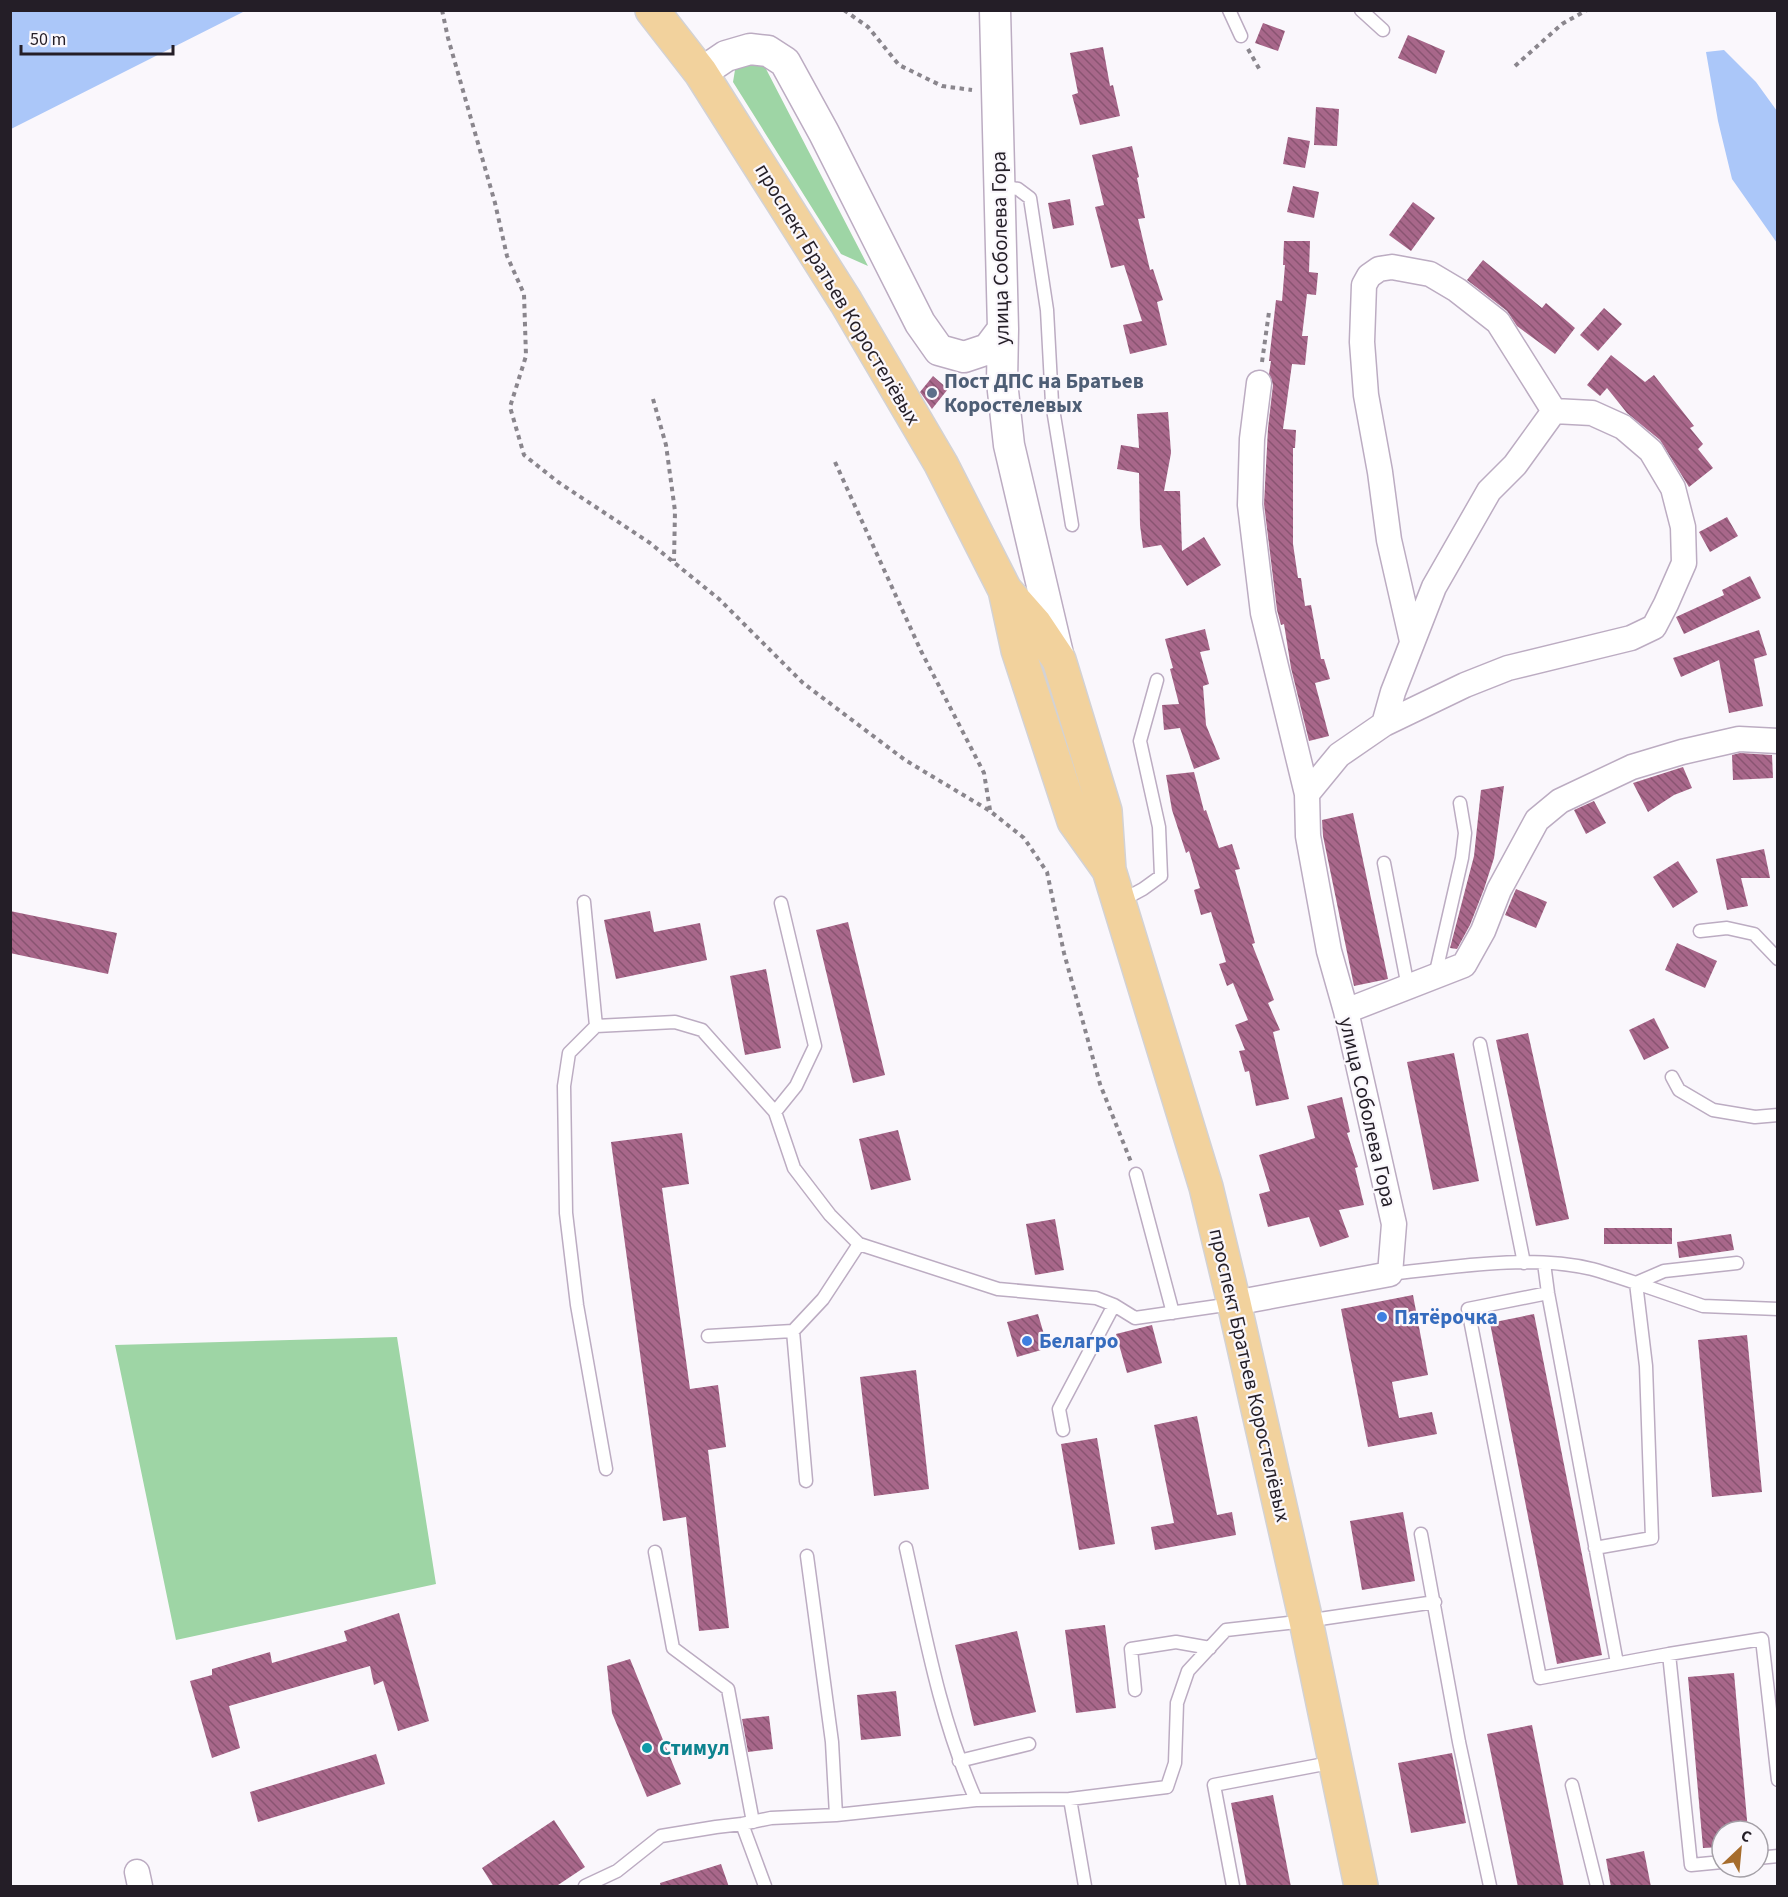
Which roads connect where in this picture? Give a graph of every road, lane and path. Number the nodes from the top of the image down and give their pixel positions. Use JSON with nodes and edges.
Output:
{"nodes":[{"id":1,"x":442,"y":10,"type":"edge"},
{"id":2,"x":652,"y":10,"type":"edge"},
{"id":3,"x":844,"y":10,"type":"edge"},
{"id":4,"x":995,"y":10,"type":"edge"},
{"id":5,"x":1228,"y":10,"type":"edge"},
{"id":6,"x":1361,"y":10,"type":"edge"},
{"id":7,"x":1587,"y":10,"type":"edge"},
{"id":8,"x":1383,"y":30,"type":"dead end"},
{"id":9,"x":1241,"y":36,"type":"joint"},
{"id":10,"x":1515,"y":66,"type":"dead end"},
{"id":11,"x":1261,"y":72,"type":"dead end"},
{"id":12,"x":701,"y":73,"type":"junction"},
{"id":13,"x":997,"y":92,"type":"junction"},
{"id":14,"x":999,"y":186,"type":"junction"},
{"id":15,"x":1269,"y":312,"type":"dead end"},
{"id":16,"x":1003,"y":329,"type":"junction"},
{"id":17,"x":1259,"y":382,"type":"joint"},
{"id":18,"x":653,"y":399,"type":"dead end"},
{"id":19,"x":1554,"y":411,"type":"junction"},
{"id":20,"x":835,"y":462,"type":"dead end"},
{"id":21,"x":1072,"y":525,"type":"dead end"},
{"id":22,"x":674,"y":562,"type":"junction"},
{"id":23,"x":1005,"y":590,"type":"junction"},
{"id":24,"x":1412,"y":641,"type":"junction"},
{"id":25,"x":1059,"y":660,"type":"junction"},
{"id":26,"x":1157,"y":680,"type":"dead end"},
{"id":27,"x":1384,"y":724,"type":"junction"},
{"id":28,"x":1778,"y":741,"type":"edge"},
{"id":29,"x":1307,"y":794,"type":"junction"},
{"id":30,"x":1460,"y":802,"type":"dead end"},
{"id":31,"x":990,"y":811,"type":"junction"},
{"id":32,"x":1384,"y":863,"type":"dead end"},
{"id":33,"x":1109,"y":870,"type":"junction"},
{"id":34,"x":584,"y":902,"type":"dead end"},
{"id":35,"x":782,"y":903,"type":"dead end"},
{"id":36,"x":1118,"y":903,"type":"junction"},
{"id":37,"x":1700,"y":931,"type":"dead end"},
{"id":38,"x":1778,"y":959,"type":"edge"},
{"id":39,"x":1435,"y":976,"type":"junction"},
{"id":40,"x":1408,"y":987,"type":"junction"},
{"id":41,"x":1346,"y":1011,"type":"junction"},
{"id":42,"x":596,"y":1026,"type":"junction"},
{"id":43,"x":1480,"y":1044,"type":"dead end"},
{"id":44,"x":1671,"y":1077,"type":"dead end"},
{"id":45,"x":775,"y":1112,"type":"junction"},
{"id":46,"x":1778,"y":1115,"type":"edge"},
{"id":47,"x":1136,"y":1174,"type":"joint"},
{"id":48,"x":859,"y":1244,"type":"junction"},
{"id":49,"x":1524,"y":1263,"type":"junction"},
{"id":50,"x":1544,"y":1263,"type":"junction"},
{"id":51,"x":1737,"y":1263,"type":"dead end"},
{"id":52,"x":1390,"y":1274,"type":"junction"},
{"id":53,"x":1636,"y":1283,"type":"junction"},
{"id":54,"x":1548,"y":1293,"type":"junction"},
{"id":55,"x":1234,"y":1303,"type":"junction"},
{"id":56,"x":1114,"y":1305,"type":"junction"},
{"id":57,"x":1778,"y":1309,"type":"edge"},
{"id":58,"x":1173,"y":1313,"type":"junction"},
{"id":59,"x":793,"y":1331,"type":"junction"},
{"id":60,"x":708,"y":1336,"type":"dead end"},
{"id":61,"x":1063,"y":1430,"type":"dead end"},
{"id":62,"x":606,"y":1469,"type":"dead end"},
{"id":63,"x":806,"y":1481,"type":"dead end"},
{"id":64,"x":1421,"y":1534,"type":"dead end"},
{"id":65,"x":906,"y":1548,"type":"dead end"},
{"id":66,"x":1595,"y":1548,"type":"junction"},
{"id":67,"x":655,"y":1552,"type":"dead end"},
{"id":68,"x":807,"y":1556,"type":"dead end"},
{"id":69,"x":1435,"y":1602,"type":"junction"},
{"id":70,"x":1306,"y":1621,"type":"junction"},
{"id":71,"x":1210,"y":1648,"type":"junction"},
{"id":72,"x":1668,"y":1654,"type":"junction"},
{"id":73,"x":1617,"y":1663,"type":"junction"},
{"id":74,"x":1135,"y":1690,"type":"dead end"},
{"id":75,"x":1775,"y":1742,"type":"edge"},
{"id":76,"x":1029,"y":1744,"type":"dead end"},
{"id":77,"x":959,"y":1761,"type":"junction"},
{"id":78,"x":1336,"y":1761,"type":"junction"},
{"id":79,"x":1778,"y":1780,"type":"edge"},
{"id":80,"x":1572,"y":1785,"type":"dead end"},
{"id":81,"x":1070,"y":1799,"type":"junction"},
{"id":82,"x":976,"y":1800,"type":"junction"},
{"id":83,"x":836,"y":1815,"type":"junction"},
{"id":84,"x":748,"y":1823,"type":"junction"},
{"id":85,"x":1710,"y":1863,"type":"edge"},
{"id":86,"x":585,"y":1887,"type":"edge"},
{"id":87,"x":765,"y":1887,"type":"edge"},
{"id":88,"x":1084,"y":1887,"type":"edge"},
{"id":89,"x":1233,"y":1887,"type":"edge"},
{"id":90,"x":1361,"y":1887,"type":"edge"},
{"id":91,"x":1490,"y":1887,"type":"edge"},
{"id":92,"x":1596,"y":1887,"type":"edge"}],
"edges":[{"from":1,"to":22,"type":"path"},
{"from":2,"to":12,"type":"main road","name":"проспект Братьев Коростелёвых"},
{"from":3,"to":13,"type":"path"},
{"from":4,"to":13,"type":"street","name":"улица Соболева Гора"},
{"from":5,"to":9,"type":"lane"},
{"from":6,"to":8,"type":"lane"},
{"from":7,"to":10,"type":"path"},
{"from":9,"to":11,"type":"path"},
{"from":12,"to":16,"type":"street"},
{"from":12,"to":23,"type":"main road","name":"проспект Братьев Коростелёвых"},
{"from":13,"to":14,"type":"street","name":"улица Соболева Гора"},
{"from":14,"to":16,"type":"street","name":"улица Соболева Гора"},
{"from":14,"to":21,"type":"lane"},
{"from":15,"to":17,"type":"path"},
{"from":16,"to":25,"type":"street","name":"улица Соболева Гора"},
{"from":17,"to":29,"type":"street","name":"улица Соболева Гора"},
{"from":18,"to":22,"type":"path"},
{"from":19,"to":24,"type":"street"},
{"from":19,"to":24,"type":"street"},
{"from":19,"to":27,"type":"street"},
{"from":20,"to":31,"type":"path"},
{"from":22,"to":31,"type":"path"},
{"from":23,"to":25,"type":"main road","name":"проспект Братьев Коростелёвых"},
{"from":23,"to":33,"type":"main road","name":"проспект Братьев Коростелёвых"},
{"from":24,"to":27,"type":"street"},
{"from":25,"to":33,"type":"main road","name":"проспект Братьев Коростелёвых"},
{"from":26,"to":36,"type":"lane"},
{"from":27,"to":29,"type":"street"},
{"from":28,"to":39,"type":"street"},
{"from":29,"to":41,"type":"street","name":"улица Соболева Гора"},
{"from":30,"to":39,"type":"lane"},
{"from":31,"to":47,"type":"path"},
{"from":32,"to":40,"type":"lane"},
{"from":33,"to":36,"type":"main road","name":"проспект Братьев Коростелёвых"},
{"from":34,"to":42,"type":"lane"},
{"from":35,"to":45,"type":"lane"},
{"from":36,"to":55,"type":"main road","name":"проспект Братьев Коростелёвых"},
{"from":37,"to":38,"type":"lane"},
{"from":39,"to":40,"type":"street"},
{"from":40,"to":41,"type":"street"},
{"from":41,"to":52,"type":"street","name":"улица Соболева Гора"},
{"from":42,"to":45,"type":"lane"},
{"from":42,"to":62,"type":"lane"},
{"from":43,"to":49,"type":"lane"},
{"from":44,"to":46,"type":"lane"},
{"from":45,"to":48,"type":"lane"},
{"from":47,"to":58,"type":"lane"},
{"from":48,"to":56,"type":"lane"},
{"from":48,"to":59,"type":"lane"},
{"from":49,"to":50,"type":"lane"},
{"from":49,"to":52,"type":"lane"},
{"from":50,"to":53,"type":"lane"},
{"from":50,"to":54,"type":"lane"},
{"from":51,"to":53,"type":"lane"},
{"from":52,"to":55,"type":"street"},
{"from":53,"to":57,"type":"lane"},
{"from":53,"to":66,"type":"lane"},
{"from":54,"to":66,"type":"lane"},
{"from":54,"to":73,"type":"lane"},
{"from":55,"to":58,"type":"lane"},
{"from":55,"to":70,"type":"main road","name":"проспект Братьев Коростелёвых"},
{"from":56,"to":58,"type":"lane"},
{"from":56,"to":61,"type":"lane"},
{"from":59,"to":60,"type":"lane"},
{"from":59,"to":63,"type":"lane"},
{"from":64,"to":69,"type":"lane"},
{"from":65,"to":77,"type":"lane"},
{"from":66,"to":73,"type":"lane"},
{"from":67,"to":84,"type":"lane"},
{"from":68,"to":83,"type":"lane"},
{"from":69,"to":70,"type":"lane"},
{"from":69,"to":91,"type":"lane"},
{"from":70,"to":71,"type":"lane"},
{"from":70,"to":78,"type":"main road","name":"проспект Братьев Коростелёвых"},
{"from":71,"to":74,"type":"lane"},
{"from":71,"to":81,"type":"lane"},
{"from":72,"to":73,"type":"lane"},
{"from":72,"to":75,"type":"lane"},
{"from":72,"to":85,"type":"lane"},
{"from":75,"to":79,"type":"lane"},
{"from":76,"to":77,"type":"lane"},
{"from":77,"to":82,"type":"lane"},
{"from":78,"to":89,"type":"lane"},
{"from":78,"to":90,"type":"main road","name":"проспект Братьев Коростелёвых"},
{"from":80,"to":92,"type":"lane"},
{"from":81,"to":82,"type":"lane"},
{"from":81,"to":88,"type":"lane"},
{"from":82,"to":83,"type":"lane"},
{"from":83,"to":84,"type":"lane"},
{"from":84,"to":86,"type":"lane"},
{"from":84,"to":87,"type":"lane"}]}
